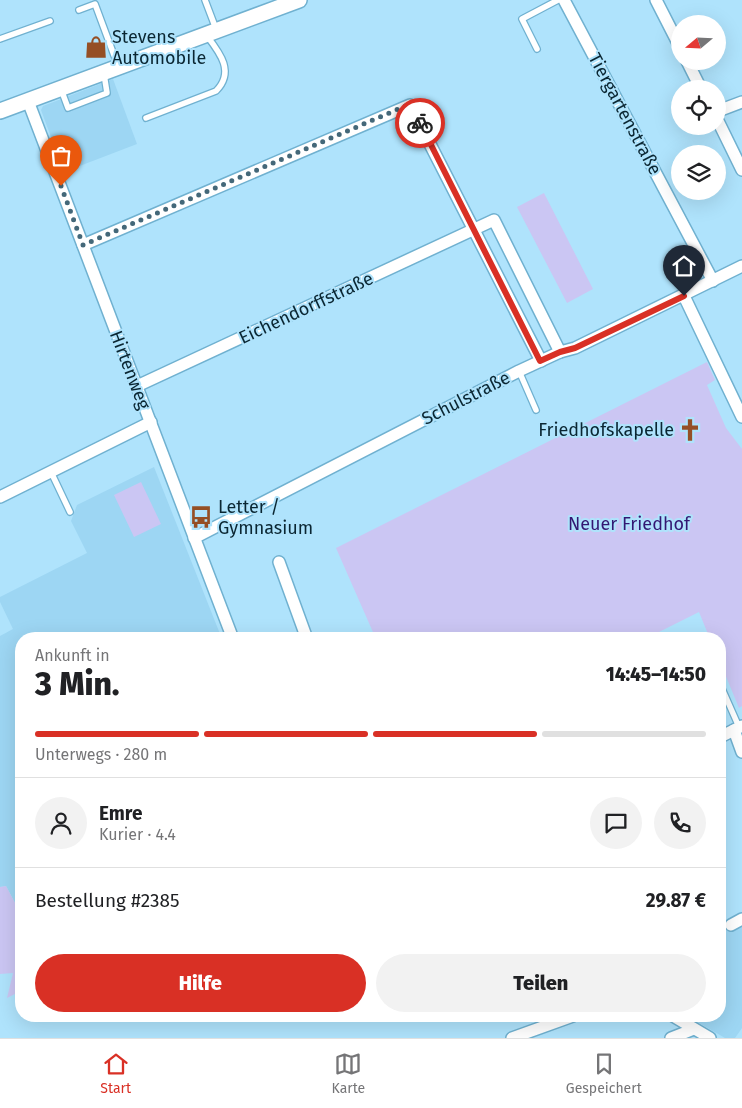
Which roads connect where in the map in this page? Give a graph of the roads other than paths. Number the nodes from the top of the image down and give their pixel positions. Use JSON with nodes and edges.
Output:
{"nodes":[{"id":1,"x":205,"y":0,"type":"edge"},
{"id":2,"x":298,"y":0,"type":"edge"},
{"id":3,"x":558,"y":0,"type":"edge"},
{"id":4,"x":564,"y":0,"type":"edge"},
{"id":5,"x":656,"y":0,"type":"edge"},
{"id":6,"x":79,"y":10,"type":"dead end"},
{"id":7,"x":50,"y":21,"type":"dead end"},
{"id":8,"x":671,"y":29,"type":"edge"},
{"id":9,"x":211,"y":33,"type":"junction"},
{"id":10,"x":0,"y":40,"type":"edge"},
{"id":11,"x":537,"y":49,"type":"dead end"},
{"id":12,"x":111,"y":70,"type":"junction"},
{"id":13,"x":28,"y":100,"type":"junction"},
{"id":14,"x":742,"y":102,"type":"edge"},
{"id":15,"x":726,"y":108,"type":"edge"},
{"id":16,"x":0,"y":111,"type":"edge"},
{"id":17,"x":146,"y":118,"type":"dead end"},
{"id":18,"x":725,"y":135,"type":"edge"},
{"id":19,"x":742,"y":169,"type":"edge"},
{"id":20,"x":475,"y":230,"type":"junction"},
{"id":21,"x":83,"y":245,"type":"junction"},
{"id":22,"x":742,"y":266,"type":"edge"},
{"id":23,"x":713,"y":280,"type":"junction"},
{"id":24,"x":684,"y":296,"type":"junction"},
{"id":25,"x":560,"y":352,"type":"junction"},
{"id":26,"x":540,"y":361,"type":"junction"},
{"id":27,"x":519,"y":371,"type":"junction"},
{"id":28,"x":137,"y":386,"type":"junction"},
{"id":29,"x":536,"y":410,"type":"dead end"},
{"id":30,"x":742,"y":417,"type":"edge"},
{"id":31,"x":151,"y":422,"type":"junction"},
{"id":32,"x":51,"y":472,"type":"junction"},
{"id":33,"x":0,"y":497,"type":"edge"},
{"id":34,"x":70,"y":512,"type":"dead end"},
{"id":35,"x":194,"y":538,"type":"junction"},
{"id":36,"x":279,"y":562,"type":"dead end"},
{"id":37,"x":229,"y":632,"type":"edge"},
{"id":38,"x":304,"y":632,"type":"edge"},
{"id":39,"x":726,"y":699,"type":"edge"},
{"id":40,"x":738,"y":728,"type":"edge"},
{"id":41,"x":726,"y":734,"type":"edge"},
{"id":42,"x":742,"y":752,"type":"edge"},
{"id":43,"x":742,"y":919,"type":"edge"},
{"id":44,"x":731,"y":925,"type":"dead end"},
{"id":45,"x":556,"y":1022,"type":"edge"},
{"id":46,"x":682,"y":1022,"type":"edge"},
{"id":47,"x":703,"y":1035,"type":"edge"},
{"id":48,"x":512,"y":1038,"type":"edge"},
{"id":49,"x":671,"y":1038,"type":"edge"}],
"edges":[{"from":1,"to":9,"type":"lane"},
{"from":2,"to":9,"type":"main road"},
{"from":3,"to":11,"type":"lane"},
{"from":4,"to":23,"type":"street","name":"Tiergartenstraße"},
{"from":5,"to":8,"type":"street"},
{"from":6,"to":12,"type":"lane"},
{"from":7,"to":10,"type":"lane"},
{"from":9,"to":12,"type":"main road"},
{"from":9,"to":17,"type":"lane"},
{"from":12,"to":13,"type":"main road"},
{"from":13,"to":16,"type":"main road"},
{"from":13,"to":21,"type":"street","name":"Hirtenweg"},
{"from":14,"to":15,"type":"street"},
{"from":18,"to":19,"type":"street"},
{"from":20,"to":21,"type":"street"},
{"from":20,"to":25,"type":"street","name":"Eichendorffstraße"},
{"from":20,"to":26,"type":"street"},
{"from":20,"to":28,"type":"street","name":"Eichendorffstraße"},
{"from":21,"to":28,"type":"street","name":"Hirtenweg"},
{"from":22,"to":23,"type":"street","name":"Schulstraße"},
{"from":23,"to":24,"type":"street","name":"Schulstraße"},
{"from":24,"to":25,"type":"street","name":"Schulstraße"},
{"from":24,"to":30,"type":"street"},
{"from":25,"to":26,"type":"street","name":"Schulstraße"},
{"from":26,"to":27,"type":"street","name":"Schulstraße"},
{"from":27,"to":29,"type":"lane"},
{"from":27,"to":35,"type":"street","name":"Schulstraße"},
{"from":28,"to":31,"type":"street","name":"Hirtenweg"},
{"from":31,"to":32,"type":"street"},
{"from":31,"to":35,"type":"street","name":"Hirtenweg"},
{"from":32,"to":33,"type":"street"},
{"from":32,"to":34,"type":"lane"},
{"from":35,"to":37,"type":"street","name":"Hirtenweg"},
{"from":36,"to":38,"type":"street"},
{"from":39,"to":40,"type":"lane"},
{"from":40,"to":41,"type":"street"},
{"from":40,"to":42,"type":"street"},
{"from":43,"to":44,"type":"street"},
{"from":45,"to":48,"type":"street"},
{"from":46,"to":47,"type":"street"},
{"from":47,"to":49,"type":"street"}]}
